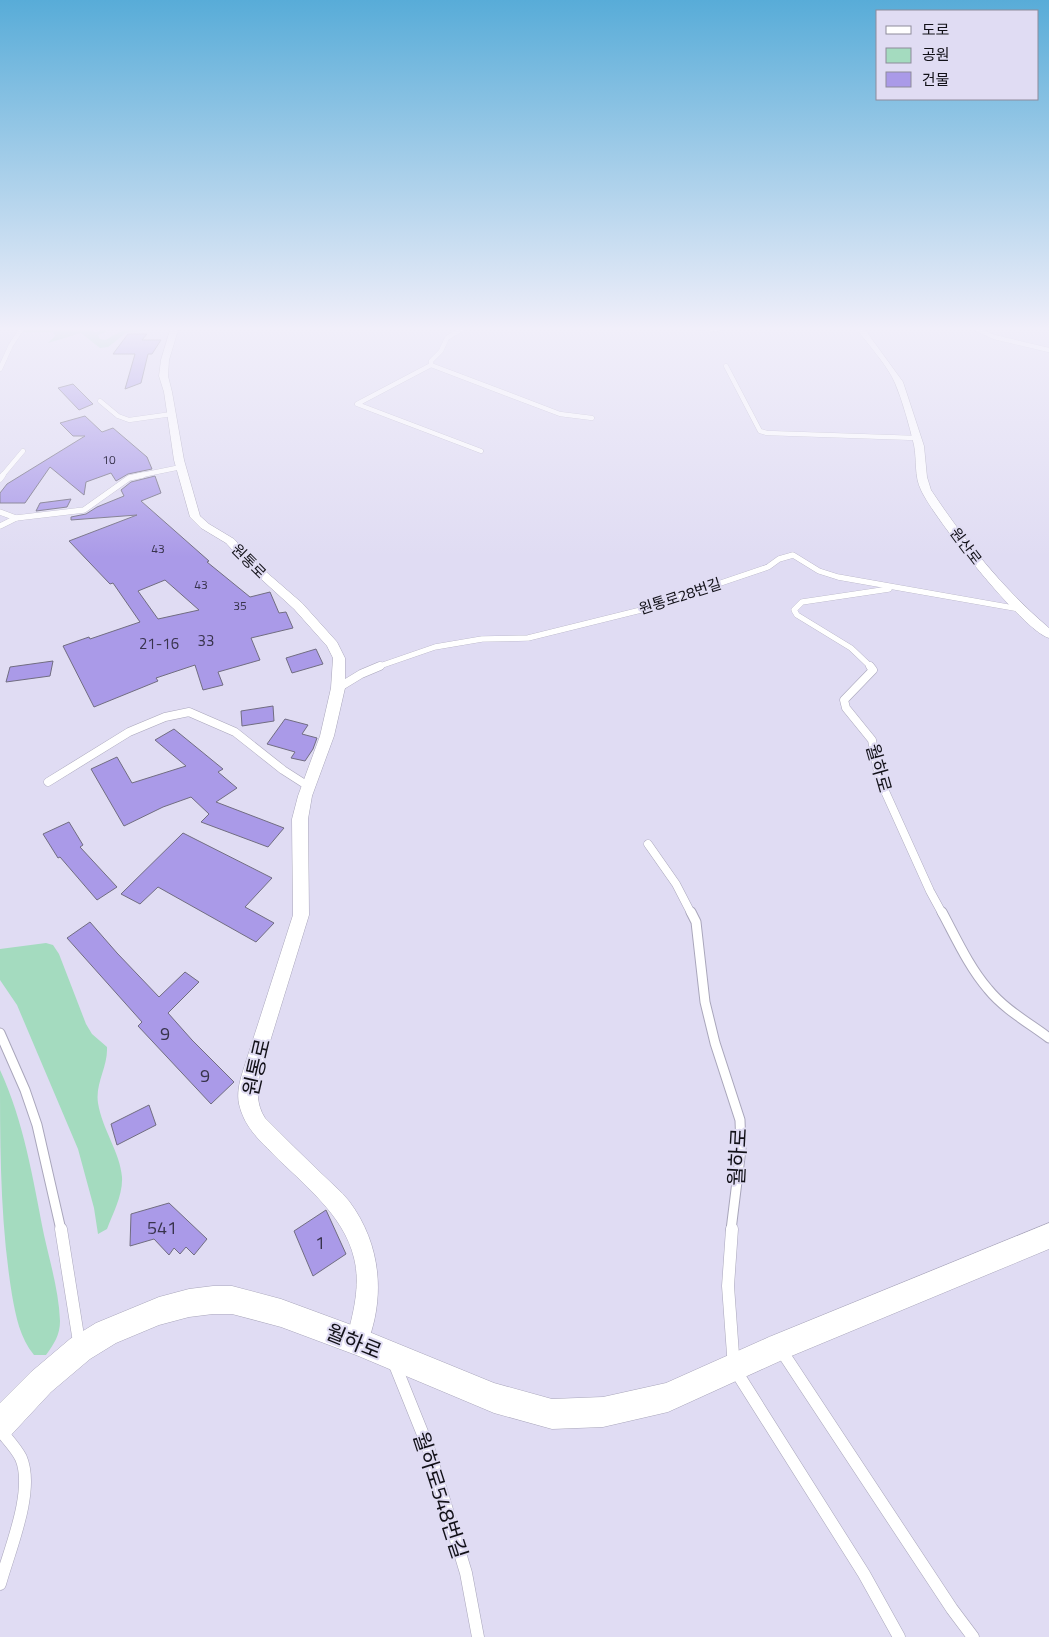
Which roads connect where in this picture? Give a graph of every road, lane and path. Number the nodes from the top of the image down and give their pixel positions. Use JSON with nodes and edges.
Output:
{"nodes":[{"id":1,"x":103,"y":403,"type":"edge"},
{"id":2,"x":170,"y":403,"type":"edge"},
{"id":3,"x":358,"y":403,"type":"edge"},
{"id":4,"x":532,"y":403,"type":"edge"},
{"id":5,"x":746,"y":403,"type":"edge"},
{"id":6,"x":905,"y":403,"type":"edge"},
{"id":7,"x":172,"y":414,"type":"junction"},
{"id":8,"x":592,"y":418,"type":"dead end"},
{"id":9,"x":916,"y":438,"type":"junction"},
{"id":10,"x":23,"y":451,"type":"dead end"},
{"id":11,"x":481,"y":451,"type":"dead end"},
{"id":12,"x":181,"y":467,"type":"junction"},
{"id":13,"x":0,"y":478,"type":"edge"},
{"id":14,"x":0,"y":512,"type":"edge"},
{"id":15,"x":16,"y":518,"type":"junction"},
{"id":16,"x":0,"y":526,"type":"edge"},
{"id":17,"x":894,"y":588,"type":"junction"},
{"id":18,"x":1020,"y":609,"type":"junction"},
{"id":19,"x":1049,"y":634,"type":"edge"},
{"id":20,"x":338,"y":688,"type":"junction"},
{"id":21,"x":48,"y":782,"type":"dead end"},
{"id":22,"x":308,"y":786,"type":"junction"},
{"id":23,"x":648,"y":844,"type":"dead end"},
{"id":24,"x":0,"y":1033,"type":"edge"},
{"id":25,"x":1049,"y":1038,"type":"edge"},
{"id":26,"x":1049,"y":1236,"type":"edge"},
{"id":27,"x":357,"y":1341,"type":"junction"},
{"id":28,"x":779,"y":1347,"type":"junction"},
{"id":29,"x":80,"y":1349,"type":"junction"},
{"id":30,"x":392,"y":1356,"type":"junction"},
{"id":31,"x":734,"y":1368,"type":"junction"},
{"id":32,"x":0,"y":1424,"type":"edge"},
{"id":33,"x":0,"y":1430,"type":"edge"},
{"id":34,"x":0,"y":1584,"type":"edge"},
{"id":35,"x":478,"y":1637,"type":"edge"},
{"id":36,"x":898,"y":1637,"type":"edge"},
{"id":37,"x":973,"y":1637,"type":"edge"}],
"edges":[{"from":1,"to":7,"type":"lane"},
{"from":2,"to":7,"type":"street","name":"원통로"},
{"from":3,"to":11,"type":"lane"},
{"from":4,"to":8,"type":"lane"},
{"from":5,"to":9,"type":"lane"},
{"from":6,"to":9,"type":"street","name":"원산로"},
{"from":7,"to":12,"type":"street","name":"원통로"},
{"from":9,"to":18,"type":"street","name":"원산로"},
{"from":10,"to":13,"type":"lane"},
{"from":12,"to":15,"type":"lane"},
{"from":12,"to":20,"type":"street","name":"원통로"},
{"from":14,"to":15,"type":"lane"},
{"from":15,"to":16,"type":"lane"},
{"from":17,"to":18,"type":"lane","name":"원통로28번길"},
{"from":17,"to":20,"type":"lane","name":"원통로28번길"},
{"from":17,"to":25,"type":"lane","name":"월하로"},
{"from":18,"to":19,"type":"street","name":"원산로"},
{"from":20,"to":22,"type":"street","name":"원통로"},
{"from":21,"to":22,"type":"lane"},
{"from":22,"to":27,"type":"street","name":"원통로"},
{"from":23,"to":31,"type":"lane","name":"월하로"},
{"from":24,"to":29,"type":"lane"},
{"from":26,"to":28,"type":"street","name":"월하로"},
{"from":27,"to":29,"type":"street","name":"월하로"},
{"from":27,"to":30,"type":"street","name":"월하로"},
{"from":28,"to":31,"type":"street","name":"월하로"},
{"from":28,"to":37,"type":"lane"},
{"from":29,"to":32,"type":"street","name":"월하로"},
{"from":30,"to":31,"type":"street","name":"월하로"},
{"from":30,"to":35,"type":"lane","name":"월하로548번길"},
{"from":31,"to":36,"type":"lane"},
{"from":33,"to":34,"type":"lane"}]}
